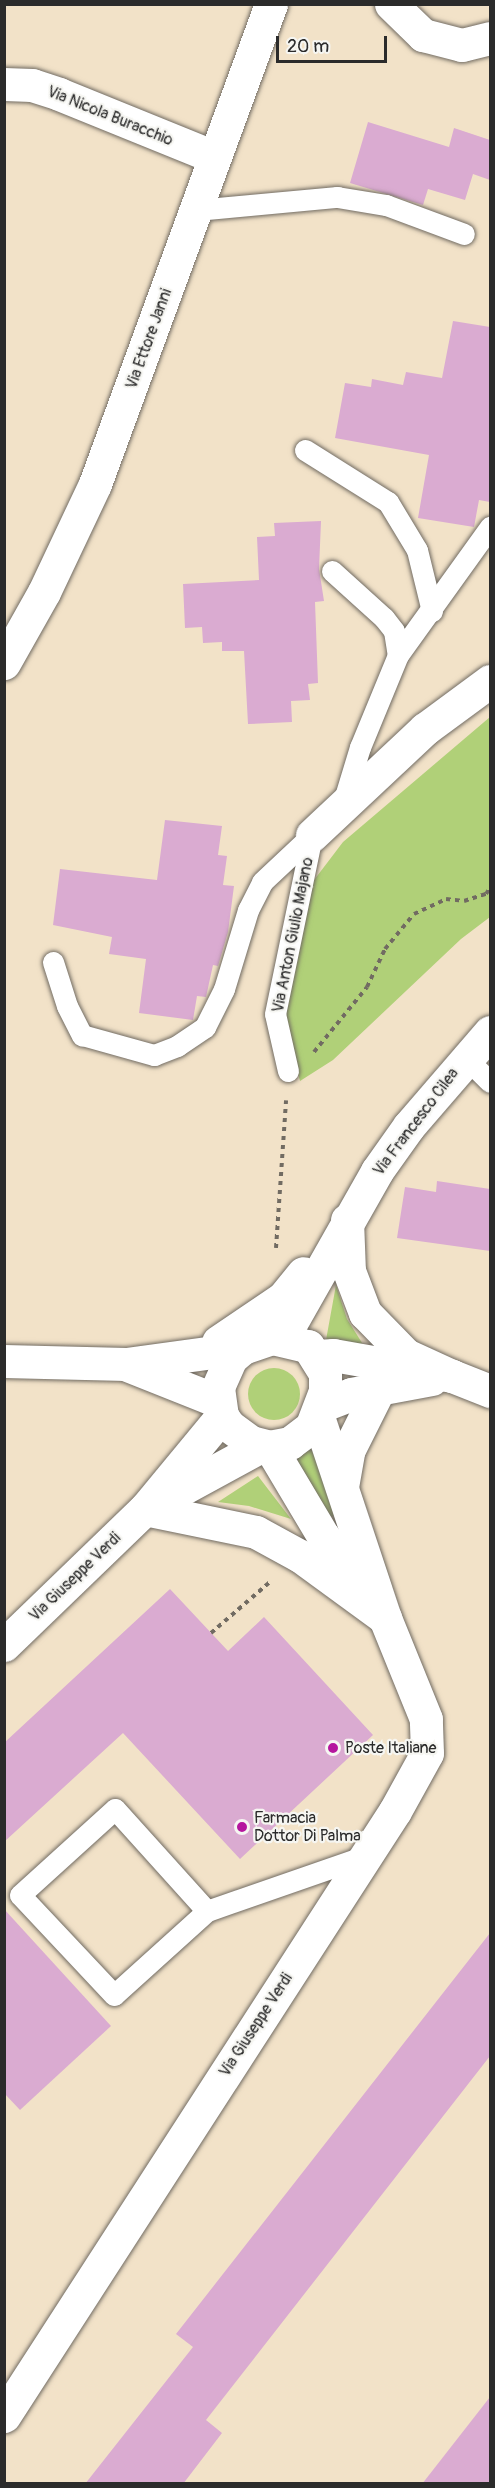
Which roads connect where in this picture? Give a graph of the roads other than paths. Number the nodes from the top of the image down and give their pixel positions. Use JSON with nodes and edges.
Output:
{"nodes":[{"id":1,"x":271,"y":4,"type":"edge"},
{"id":2,"x":392,"y":4,"type":"edge"},
{"id":3,"x":490,"y":38,"type":"edge"},
{"id":4,"x":4,"y":84,"type":"edge"},
{"id":5,"x":214,"y":157,"type":"junction"},
{"id":6,"x":196,"y":210,"type":"junction"},
{"id":7,"x":464,"y":234,"type":"dead end"},
{"id":8,"x":305,"y":450,"type":"dead end"},
{"id":9,"x":490,"y":527,"type":"edge"},
{"id":10,"x":332,"y":571,"type":"dead end"},
{"id":11,"x":432,"y":611,"type":"junction"},
{"id":12,"x":398,"y":655,"type":"junction"},
{"id":13,"x":4,"y":663,"type":"edge"},
{"id":14,"x":490,"y":681,"type":"edge"},
{"id":15,"x":342,"y":806,"type":"junction"},
{"id":16,"x":312,"y":835,"type":"junction"},
{"id":17,"x":53,"y":962,"type":"dead end"},
{"id":18,"x":490,"y":1032,"type":"edge"},
{"id":19,"x":465,"y":1058,"type":"junction"},
{"id":20,"x":288,"y":1071,"type":"road end"},
{"id":21,"x":490,"y":1082,"type":"edge"},
{"id":22,"x":347,"y":1218,"type":"junction"},
{"id":23,"x":303,"y":1347,"type":"junction"},
{"id":24,"x":243,"y":1348,"type":"junction"},
{"id":25,"x":199,"y":1354,"type":"junction"},
{"id":26,"x":4,"y":1361,"type":"edge"},
{"id":27,"x":126,"y":1364,"type":"junction"},
{"id":28,"x":452,"y":1376,"type":"junction"},
{"id":29,"x":379,"y":1389,"type":"junction"},
{"id":30,"x":490,"y":1391,"type":"edge"},
{"id":31,"x":220,"y":1408,"type":"junction"},
{"id":32,"x":320,"y":1411,"type":"junction"},
{"id":33,"x":266,"y":1446,"type":"junction"},
{"id":34,"x":341,"y":1492,"type":"junction"},
{"id":35,"x":145,"y":1509,"type":"junction"},
{"id":36,"x":385,"y":1618,"type":"junction"},
{"id":37,"x":4,"y":1645,"type":"edge"},
{"id":38,"x":365,"y":1856,"type":"junction"},
{"id":39,"x":207,"y":1911,"type":"junction"},
{"id":40,"x":4,"y":2416,"type":"edge"}],
"edges":[{"from":1,"to":5,"type":"street","name":"Via Ettore Janni"},
{"from":2,"to":3,"type":"street"},
{"from":4,"to":5,"type":"street","name":"Via Nicola Buracchio"},
{"from":5,"to":6,"type":"street","name":"Via Ettore Janni"},
{"from":6,"to":7,"type":"lane"},
{"from":6,"to":13,"type":"street","name":"Via Ettore Janni"},
{"from":8,"to":11,"type":"lane"},
{"from":9,"to":11,"type":"lane"},
{"from":10,"to":12,"type":"lane"},
{"from":11,"to":12,"type":"lane"},
{"from":12,"to":15,"type":"lane"},
{"from":14,"to":15,"type":"street","name":"Via Anton Giulio Majano"},
{"from":15,"to":16,"type":"street","name":"Via Anton Giulio Majano"},
{"from":16,"to":17,"type":"lane"},
{"from":16,"to":20,"type":"lane","name":"Via Anton Giulio Majano"},
{"from":18,"to":19,"type":"street","name":"Via Francesco Cilea"},
{"from":19,"to":21,"type":"lane"},
{"from":19,"to":22,"type":"street","name":"Via Francesco Cilea"},
{"from":22,"to":23,"type":"street","name":"Via Francesco Cilea"},
{"from":22,"to":25,"type":"street","name":"Via Francesco Cilea"},
{"from":22,"to":28,"type":"street"},
{"from":23,"to":24,"type":"street"},
{"from":23,"to":28,"type":"street"},
{"from":23,"to":32,"type":"street"},
{"from":24,"to":25,"type":"street"},
{"from":24,"to":31,"type":"street"},
{"from":25,"to":27,"type":"street"},
{"from":26,"to":27,"type":"street"},
{"from":27,"to":31,"type":"street"},
{"from":28,"to":29,"type":"street"},
{"from":28,"to":30,"type":"street"},
{"from":29,"to":32,"type":"street"},
{"from":29,"to":34,"type":"street","name":"Via Giuseppe Verdi"},
{"from":31,"to":33,"type":"street"},
{"from":31,"to":35,"type":"street","name":"Via Giuseppe Verdi"},
{"from":32,"to":33,"type":"street"},
{"from":32,"to":34,"type":"street","name":"Via Giuseppe Verdi"},
{"from":33,"to":35,"type":"street","name":"Via Giuseppe Verdi"},
{"from":33,"to":36,"type":"street","name":"Via Giuseppe Verdi"},
{"from":34,"to":36,"type":"street","name":"Via Giuseppe Verdi"},
{"from":35,"to":36,"type":"street"},
{"from":35,"to":37,"type":"street","name":"Via Giuseppe Verdi"},
{"from":36,"to":38,"type":"street","name":"Via Giuseppe Verdi"},
{"from":38,"to":39,"type":"lane"},
{"from":38,"to":40,"type":"street","name":"Via Giuseppe Verdi"},
{"from":39,"to":39,"type":"lane"}]}
